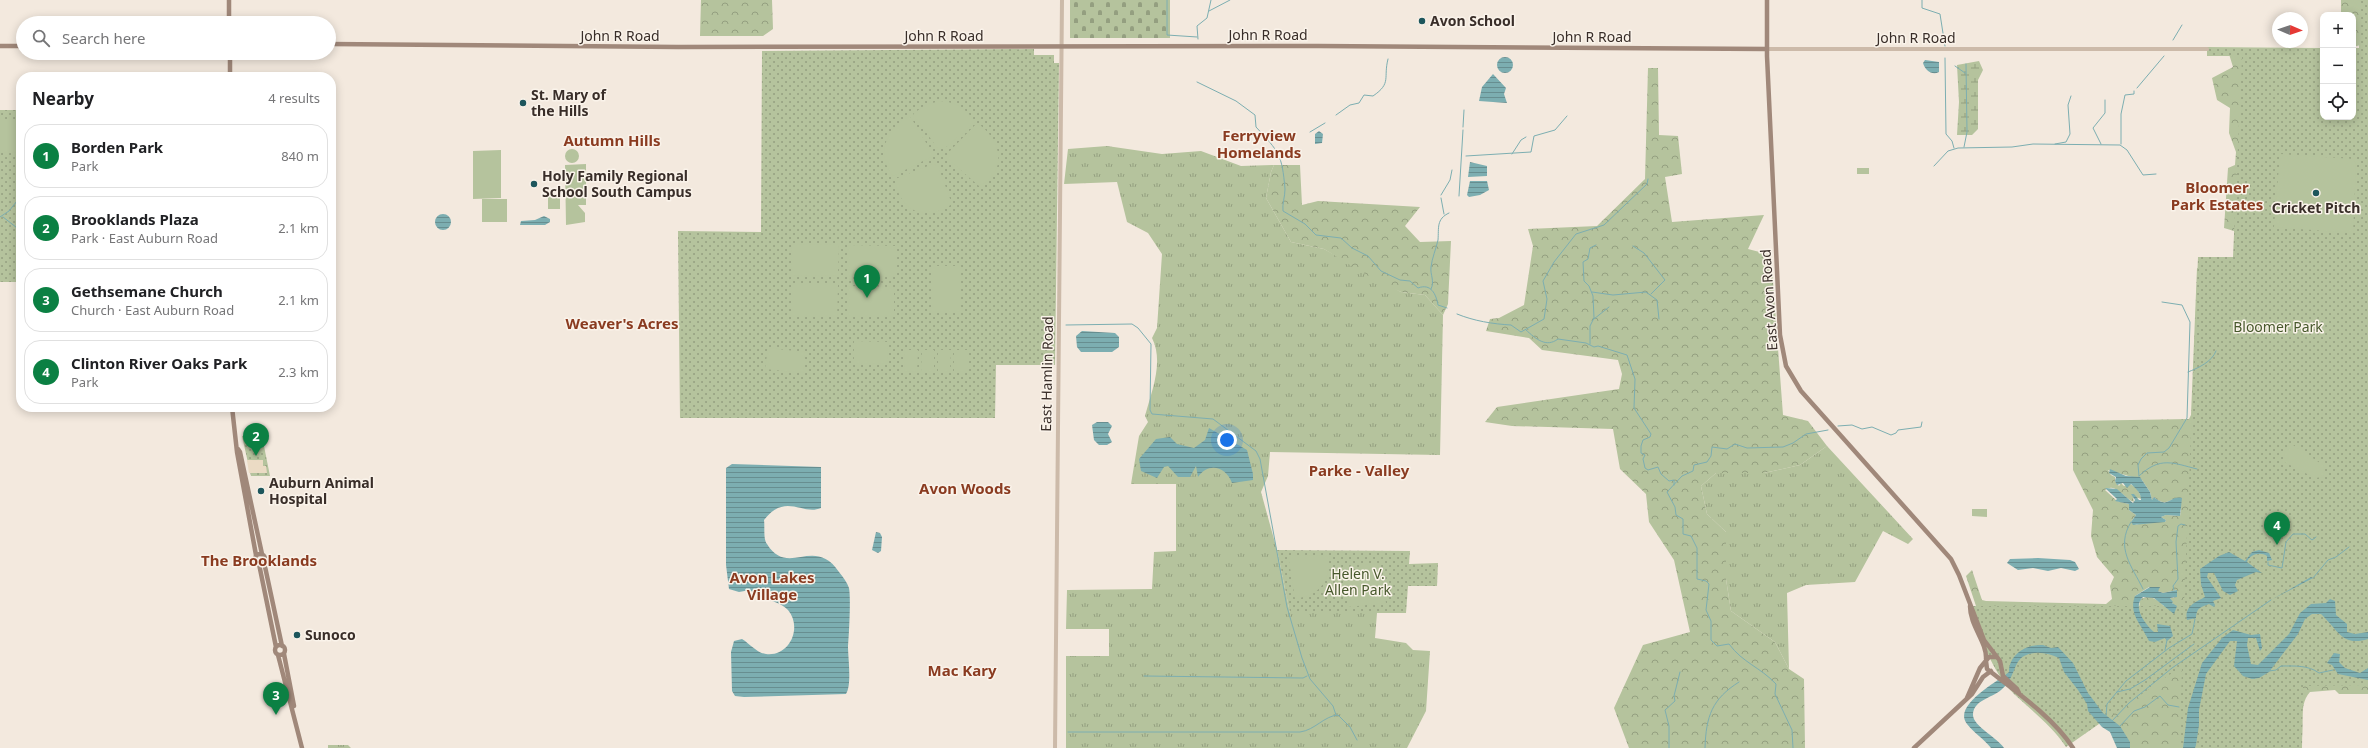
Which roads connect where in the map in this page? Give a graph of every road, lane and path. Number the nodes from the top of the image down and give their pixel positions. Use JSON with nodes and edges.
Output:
{"nodes":[{"id":1,"x":229,"y":0,"type":"edge"},
{"id":2,"x":1062,"y":0,"type":"edge"},
{"id":3,"x":1767,"y":0,"type":"edge"},
{"id":4,"x":229,"y":16,"type":"edge"},
{"id":5,"x":336,"y":44,"type":"edge"},
{"id":6,"x":0,"y":46,"type":"edge"},
{"id":7,"x":16,"y":46,"type":"edge"},
{"id":8,"x":1061,"y":47,"type":"junction"},
{"id":9,"x":1767,"y":49,"type":"junction"},
{"id":10,"x":2207,"y":49,"type":"dead end"},
{"id":11,"x":230,"y":60,"type":"edge"},
{"id":12,"x":230,"y":72,"type":"edge"},
{"id":13,"x":233,"y":412,"type":"edge"},
{"id":14,"x":238,"y":449,"type":"junction"},
{"id":15,"x":262,"y":554,"type":"junction"},
{"id":16,"x":256,"y":555,"type":"junction"},
{"id":17,"x":261,"y":563,"type":"junction"},
{"id":18,"x":1970,"y":606,"type":"junction"},
{"id":19,"x":282,"y":646,"type":"junction"},
{"id":20,"x":276,"y":647,"type":"junction"},
{"id":21,"x":284,"y":654,"type":"junction"},
{"id":22,"x":278,"y":655,"type":"junction"},
{"id":23,"x":1997,"y":657,"type":"junction"},
{"id":24,"x":1986,"y":660,"type":"junction"},
{"id":25,"x":2000,"y":666,"type":"junction"},
{"id":26,"x":1992,"y":671,"type":"junction"},
{"id":27,"x":2000,"y":676,"type":"junction"},
{"id":28,"x":1967,"y":698,"type":"junction"},
{"id":29,"x":298,"y":731,"type":"junction"},
{"id":30,"x":302,"y":748,"type":"edge"},
{"id":31,"x":1055,"y":748,"type":"edge"},
{"id":32,"x":1914,"y":748,"type":"edge"},
{"id":33,"x":2073,"y":748,"type":"edge"}],
"edges":[{"from":1,"to":4,"type":"main road"},
{"from":2,"to":8,"type":"street","name":"East Hamlin Road"},
{"from":3,"to":9,"type":"main road","name":"East Avon Road"},
{"from":5,"to":8,"type":"main road","name":"John R Road"},
{"from":6,"to":7,"type":"main road"},
{"from":8,"to":9,"type":"main road","name":"John R Road"},
{"from":8,"to":31,"type":"street","name":"East Hamlin Road"},
{"from":9,"to":10,"type":"street","name":"John R Road"},
{"from":9,"to":18,"type":"main road","name":"East Avon Road"},
{"from":11,"to":12,"type":"main road"},
{"from":13,"to":14,"type":"main road"},
{"from":14,"to":15,"type":"main road"},
{"from":14,"to":16,"type":"main road"},
{"from":15,"to":16,"type":"main road"},
{"from":15,"to":17,"type":"main road"},
{"from":16,"to":17,"type":"main road"},
{"from":17,"to":19,"type":"main road"},
{"from":17,"to":20,"type":"main road"},
{"from":18,"to":23,"type":"main road","name":"East Avon Road"},
{"from":18,"to":24,"type":"main road","name":"East Avon Road"},
{"from":19,"to":20,"type":"main road"},
{"from":19,"to":21,"type":"main road"},
{"from":20,"to":22,"type":"main road"},
{"from":21,"to":22,"type":"main road"},
{"from":21,"to":29,"type":"main road"},
{"from":22,"to":29,"type":"main road"},
{"from":23,"to":24,"type":"main road"},
{"from":23,"to":25,"type":"main road"},
{"from":24,"to":26,"type":"main road"},
{"from":24,"to":28,"type":"main road"},
{"from":25,"to":26,"type":"main road"},
{"from":25,"to":27,"type":"main road"},
{"from":26,"to":27,"type":"main road"},
{"from":26,"to":28,"type":"main road"},
{"from":27,"to":33,"type":"main road"},
{"from":28,"to":32,"type":"main road"},
{"from":29,"to":30,"type":"main road"}]}
